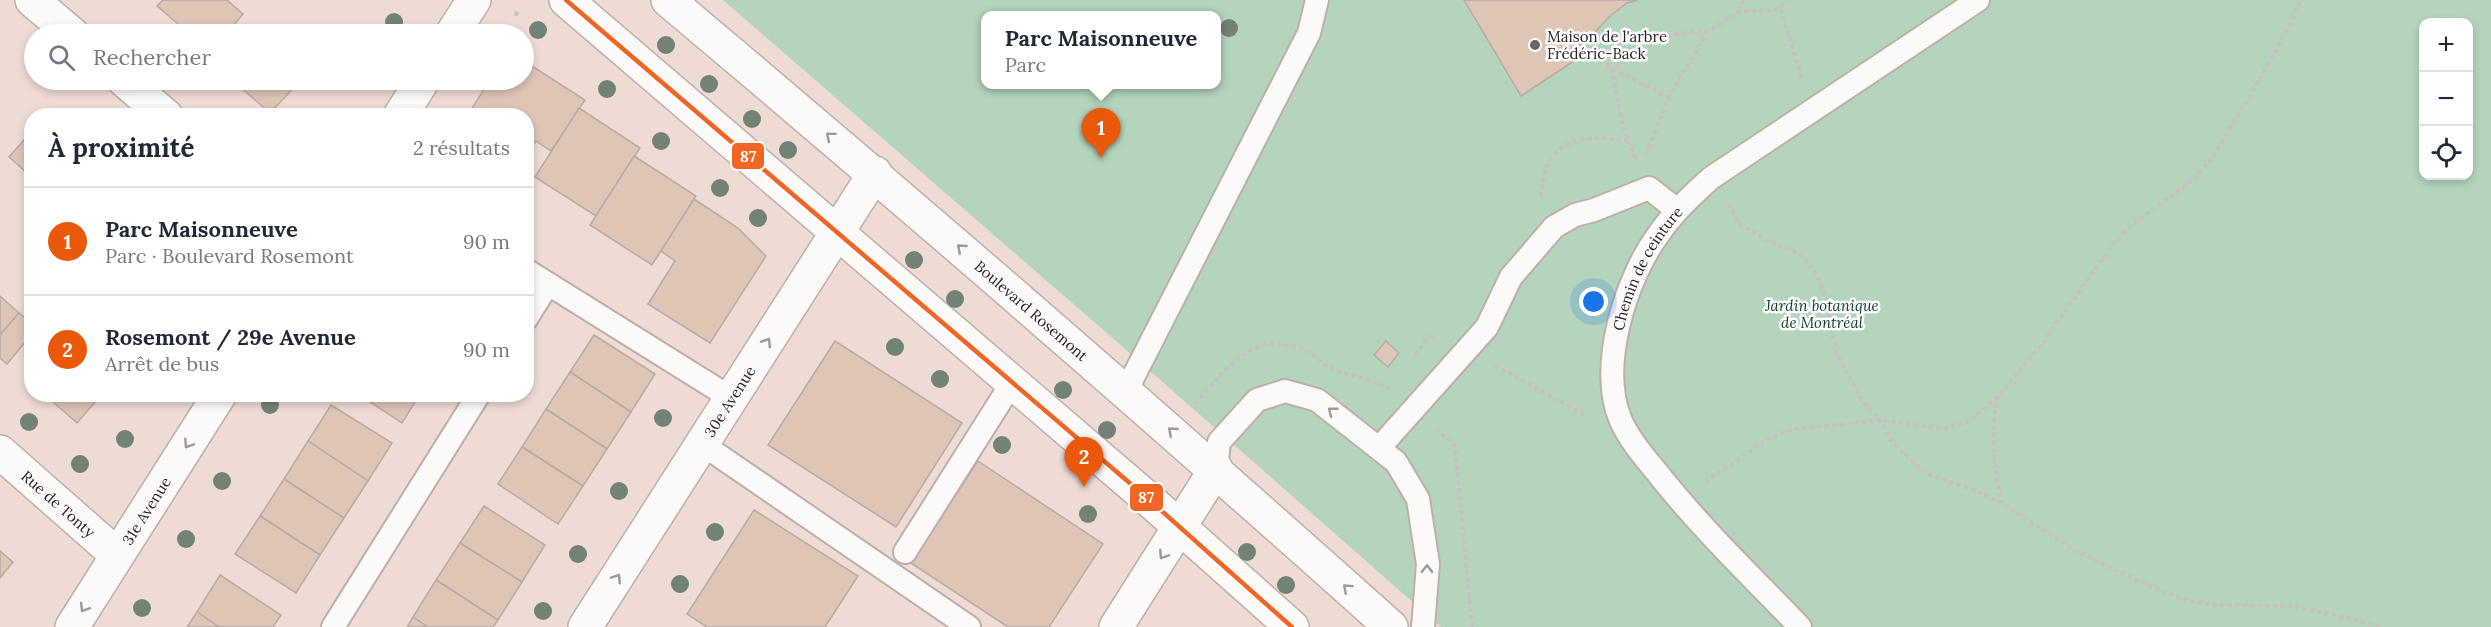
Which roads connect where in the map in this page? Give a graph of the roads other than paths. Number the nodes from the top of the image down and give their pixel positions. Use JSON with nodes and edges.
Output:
{"nodes":[{"id":1,"x":32,"y":0,"type":"edge"},
{"id":2,"x":474,"y":0,"type":"edge"},
{"id":3,"x":566,"y":0,"type":"edge"},
{"id":4,"x":668,"y":0,"type":"edge"},
{"id":5,"x":1317,"y":0,"type":"edge"},
{"id":6,"x":1978,"y":0,"type":"edge"},
{"id":7,"x":60,"y":24,"type":"edge"},
{"id":8,"x":458,"y":24,"type":"edge"},
{"id":9,"x":136,"y":90,"type":"edge"},
{"id":10,"x":417,"y":90,"type":"edge"},
{"id":11,"x":157,"y":108,"type":"edge"},
{"id":12,"x":405,"y":108,"type":"edge"},
{"id":13,"x":875,"y":173,"type":"junction"},
{"id":14,"x":1677,"y":210,"type":"junction"},
{"id":15,"x":837,"y":232,"type":"junction"},
{"id":16,"x":534,"y":275,"type":"edge"},
{"id":17,"x":548,"y":284,"type":"junction"},
{"id":18,"x":534,"y":306,"type":"edge"},
{"id":19,"x":1012,"y":382,"type":"junction"},
{"id":20,"x":1126,"y":391,"type":"junction"},
{"id":21,"x":731,"y":398,"type":"junction"},
{"id":22,"x":215,"y":402,"type":"edge"},
{"id":23,"x":474,"y":402,"type":"edge"},
{"id":24,"x":702,"y":444,"type":"junction"},
{"id":25,"x":1379,"y":448,"type":"junction"},
{"id":26,"x":0,"y":452,"type":"edge"},
{"id":27,"x":1216,"y":469,"type":"junction"},
{"id":28,"x":1180,"y":527,"type":"junction"},
{"id":29,"x":905,"y":552,"type":"dead end"},
{"id":30,"x":117,"y":555,"type":"junction"},
{"id":31,"x":72,"y":627,"type":"edge"},
{"id":32,"x":333,"y":627,"type":"edge"},
{"id":33,"x":585,"y":627,"type":"edge"},
{"id":34,"x":969,"y":627,"type":"edge"},
{"id":35,"x":1116,"y":627,"type":"edge"},
{"id":36,"x":1292,"y":627,"type":"edge"},
{"id":37,"x":1390,"y":627,"type":"edge"},
{"id":38,"x":1423,"y":627,"type":"edge"},
{"id":39,"x":1800,"y":627,"type":"edge"}],
"edges":[{"from":1,"to":7,"type":"main road"},
{"from":2,"to":8,"type":"main road"},
{"from":3,"to":15,"type":"main road"},
{"from":13,"to":4,"type":"main road","name":"Boulevard Rosemont","one_way":true},
{"from":5,"to":20,"type":"lane"},
{"from":6,"to":14,"type":"lane","name":"Chemin de ceinture"},
{"from":9,"to":11,"type":"main road"},
{"from":10,"to":12,"type":"main road"},
{"from":13,"to":15,"type":"main road","name":"30e Avenue"},
{"from":20,"to":13,"type":"main road","name":"Boulevard Rosemont","one_way":true},
{"from":14,"to":25,"type":"lane"},
{"from":14,"to":39,"type":"lane","name":"Chemin de ceinture"},
{"from":15,"to":19,"type":"main road"},
{"from":21,"to":15,"type":"main road","name":"30e Avenue","one_way":true},
{"from":16,"to":17,"type":"lane"},
{"from":17,"to":18,"type":"lane"},
{"from":17,"to":21,"type":"lane"},
{"from":19,"to":28,"type":"main road"},
{"from":19,"to":29,"type":"lane"},
{"from":27,"to":20,"type":"main road","name":"Boulevard Rosemont","one_way":true},
{"from":21,"to":24,"type":"main road","name":"30e Avenue"},
{"from":22,"to":30,"type":"main road","name":"31e Avenue","one_way":true},
{"from":23,"to":32,"type":"lane"},
{"from":33,"to":24,"type":"main road","name":"30e Avenue","one_way":true},
{"from":24,"to":34,"type":"lane"},
{"from":25,"to":27,"type":"lane","one_way":true},
{"from":38,"to":25,"type":"lane","one_way":true},
{"from":26,"to":30,"type":"main road","name":"Rue de Tonty"},
{"from":27,"to":28,"type":"main road"},
{"from":37,"to":27,"type":"main road","name":"Boulevard Rosemont","one_way":true},
{"from":28,"to":35,"type":"main road","one_way":true},
{"from":28,"to":36,"type":"main road"},
{"from":30,"to":31,"type":"main road","name":"31e Avenue","one_way":true}]}
